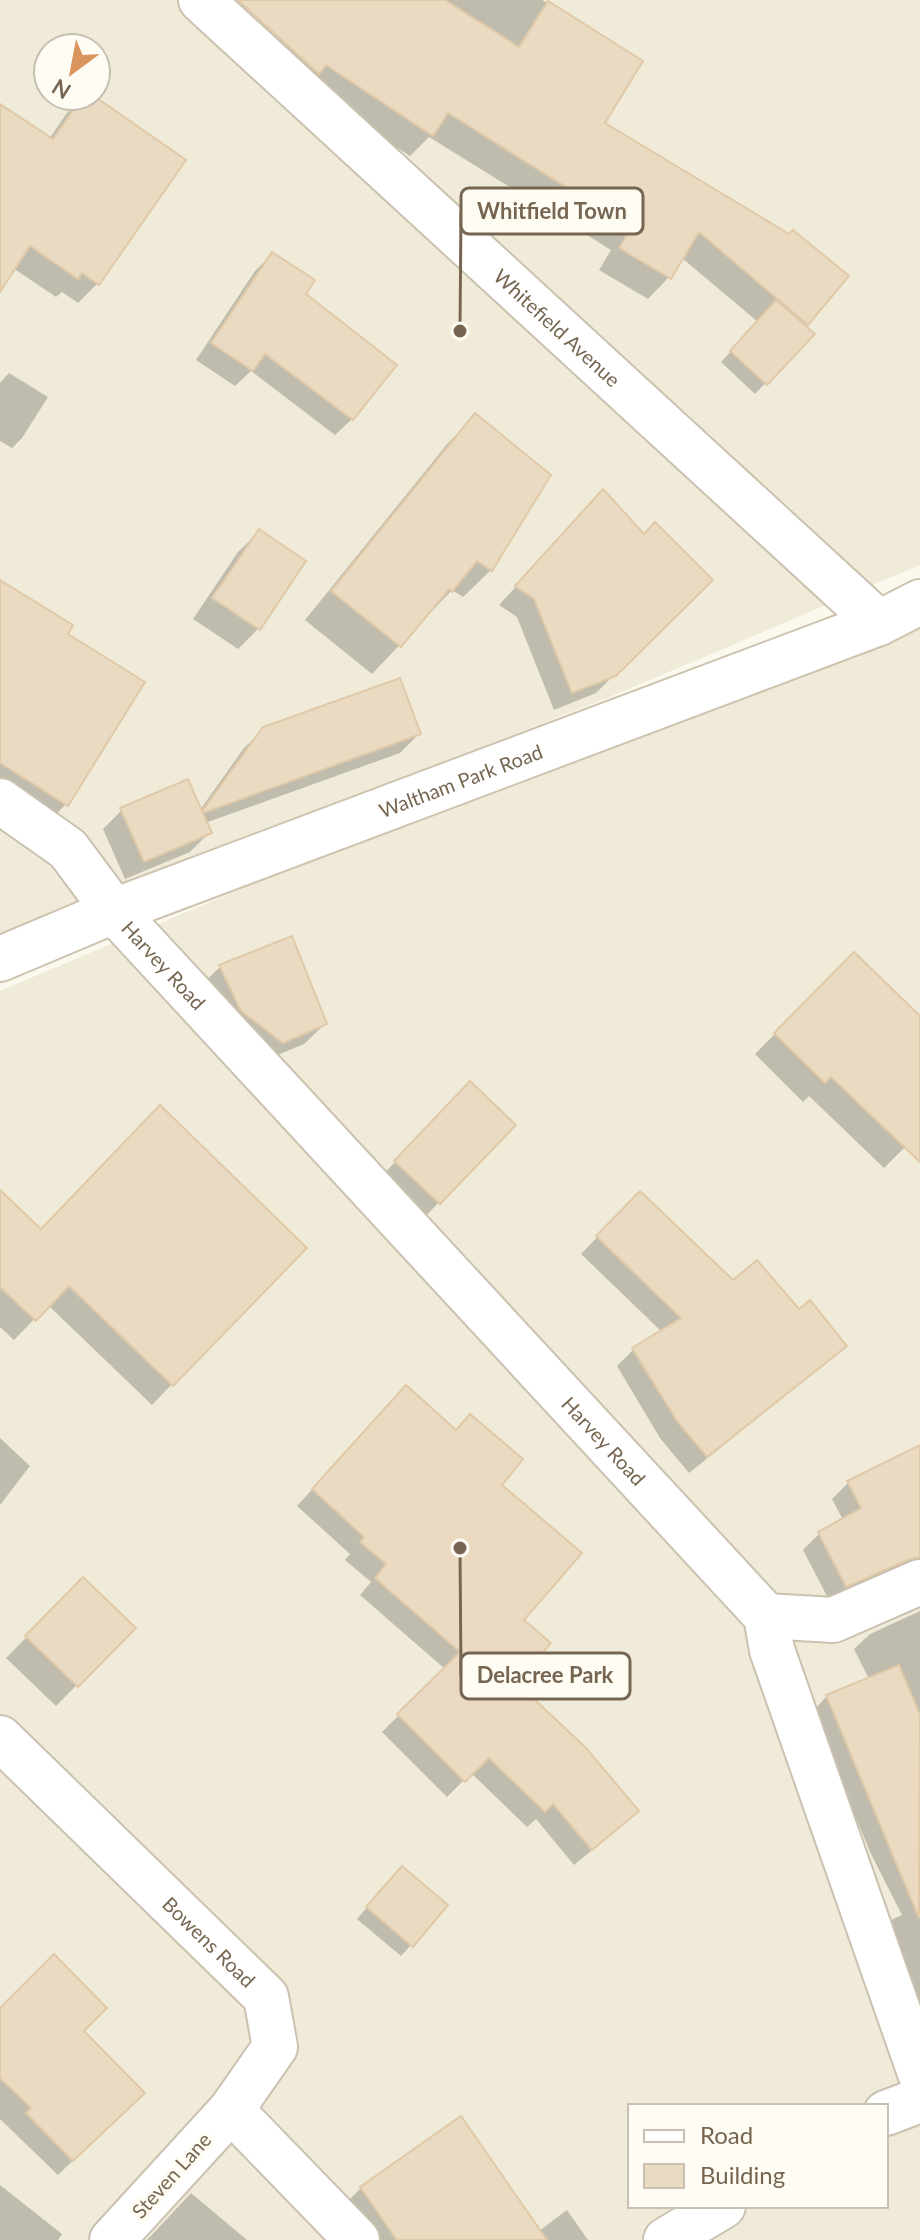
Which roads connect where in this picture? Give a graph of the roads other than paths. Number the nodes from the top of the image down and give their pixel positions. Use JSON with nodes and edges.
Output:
{"nodes":[{"id":1,"x":201,"y":0,"type":"edge"},
{"id":2,"x":920,"y":602,"type":"edge"},
{"id":3,"x":879,"y":623,"type":"junction"},
{"id":4,"x":0,"y":801,"type":"edge"},
{"id":5,"x":114,"y":911,"type":"junction"},
{"id":6,"x":0,"y":959,"type":"edge"},
{"id":7,"x":920,"y":1582,"type":"edge"},
{"id":8,"x":766,"y":1616,"type":"junction"},
{"id":9,"x":0,"y":1738,"type":"edge"},
{"id":10,"x":920,"y":2073,"type":"edge"},
{"id":11,"x":920,"y":2100,"type":"edge"},
{"id":12,"x":231,"y":2110,"type":"junction"},
{"id":13,"x":888,"y":2112,"type":"edge"},
{"id":14,"x":720,"y":2208,"type":"edge"},
{"id":15,"x":112,"y":2240,"type":"edge"},
{"id":16,"x":357,"y":2240,"type":"edge"},
{"id":17,"x":666,"y":2240,"type":"edge"}],
"edges":[{"from":1,"to":3,"type":"street","name":"Whitefield Avenue"},
{"from":2,"to":3,"type":"street","name":"Waltham Park Road"},
{"from":3,"to":5,"type":"street","name":"Waltham Park Road"},
{"from":4,"to":5,"type":"street","name":"Harvey Road"},
{"from":5,"to":6,"type":"street","name":"Waltham Park Road"},
{"from":5,"to":8,"type":"street","name":"Harvey Road"},
{"from":7,"to":8,"type":"street"},
{"from":8,"to":10,"type":"street"},
{"from":9,"to":12,"type":"street","name":"Bowens Road"},
{"from":11,"to":13,"type":"street"},
{"from":12,"to":15,"type":"street","name":"Steven Lane"},
{"from":12,"to":16,"type":"street"},
{"from":14,"to":17,"type":"street"}]}
